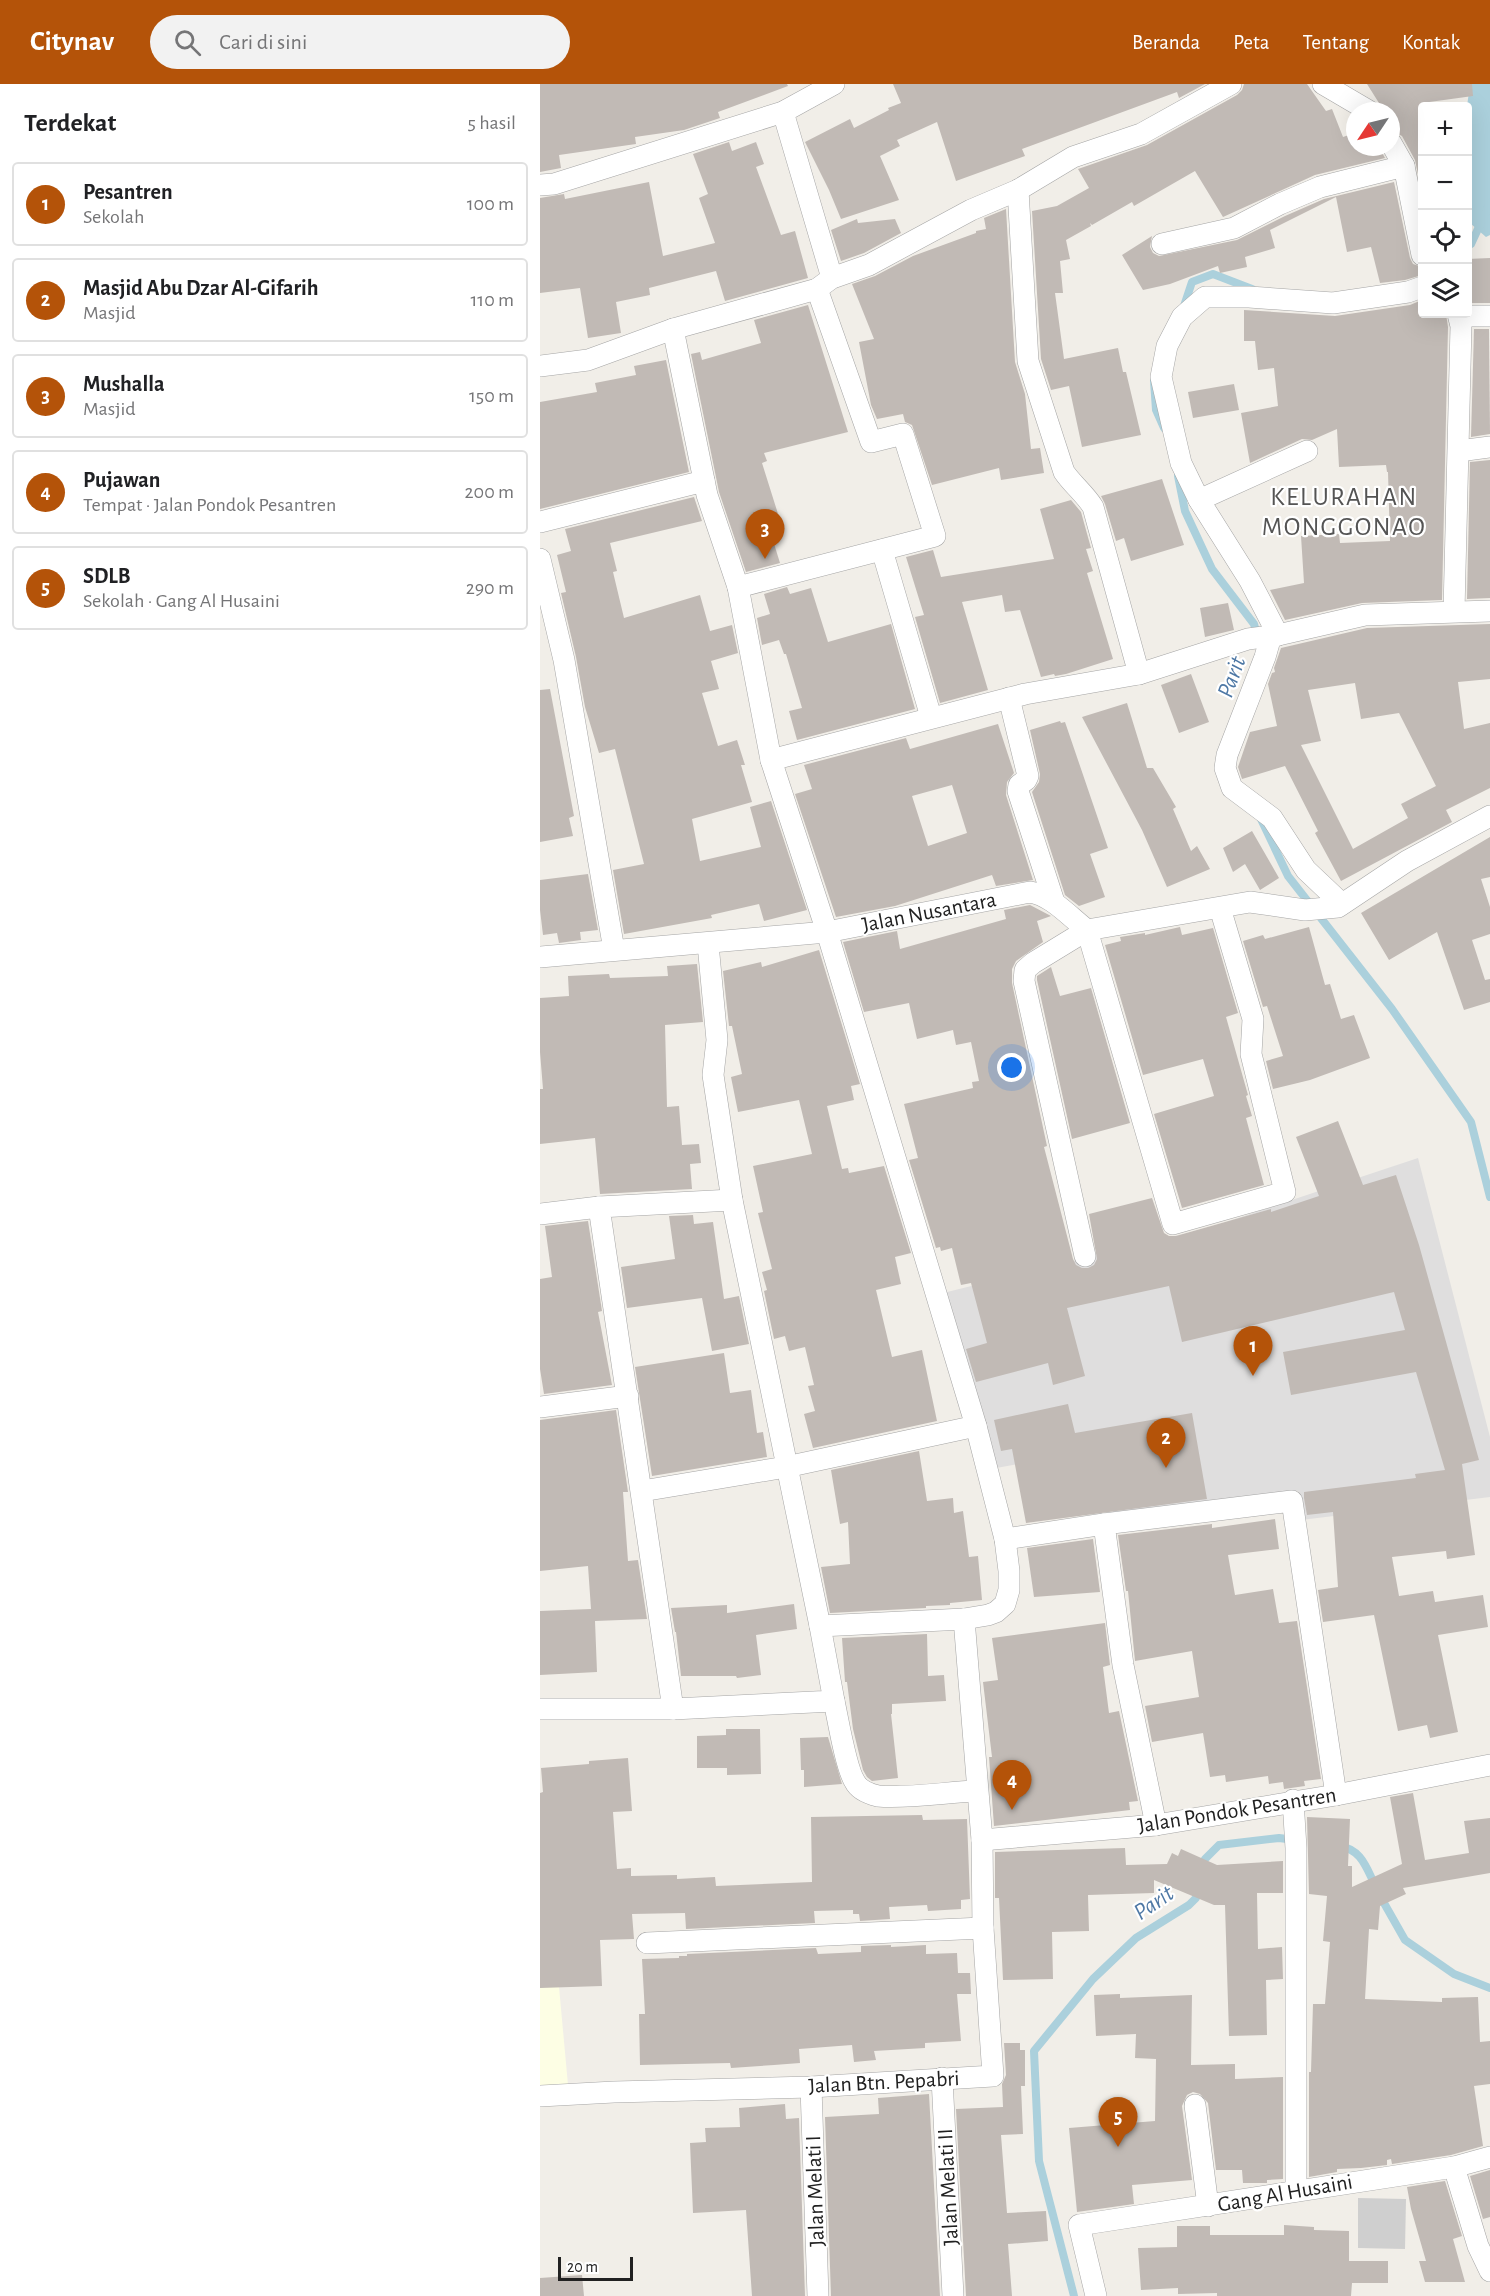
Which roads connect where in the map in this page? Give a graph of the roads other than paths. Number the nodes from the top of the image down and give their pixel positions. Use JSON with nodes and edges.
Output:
{"nodes":[{"id":1,"x":834,"y":84,"type":"edge"},
{"id":2,"x":1231,"y":84,"type":"edge"},
{"id":3,"x":1323,"y":84,"type":"edge"},
{"id":4,"x":1354,"y":102,"type":"edge"},
{"id":5,"x":783,"y":112,"type":"junction"},
{"id":6,"x":1398,"y":156,"type":"edge"},
{"id":7,"x":1404,"y":166,"type":"junction"},
{"id":8,"x":540,"y":185,"type":"edge"},
{"id":9,"x":1018,"y":190,"type":"junction"},
{"id":10,"x":1418,"y":240,"type":"edge"},
{"id":11,"x":1162,"y":244,"type":"dead end"},
{"id":12,"x":825,"y":283,"type":"junction"},
{"id":13,"x":1418,"y":288,"type":"edge"},
{"id":14,"x":1472,"y":315,"type":"edge"},
{"id":15,"x":1490,"y":316,"type":"edge"},
{"id":16,"x":1460,"y":318,"type":"edge"},
{"id":17,"x":673,"y":329,"type":"junction"},
{"id":18,"x":540,"y":366,"type":"edge"},
{"id":19,"x":1490,"y":447,"type":"edge"},
{"id":20,"x":1459,"y":451,"type":"junction"},
{"id":21,"x":1307,"y":452,"type":"dead end"},
{"id":22,"x":704,"y":481,"type":"junction"},
{"id":23,"x":1198,"y":500,"type":"junction"},
{"id":24,"x":540,"y":522,"type":"edge"},
{"id":25,"x":882,"y":550,"type":"junction"},
{"id":26,"x":540,"y":559,"type":"edge"},
{"id":27,"x":738,"y":587,"type":"junction"},
{"id":28,"x":1490,"y":610,"type":"edge"},
{"id":29,"x":1454,"y":611,"type":"junction"},
{"id":30,"x":1266,"y":637,"type":"junction"},
{"id":31,"x":1139,"y":674,"type":"junction"},
{"id":32,"x":1009,"y":698,"type":"junction"},
{"id":33,"x":931,"y":717,"type":"junction"},
{"id":34,"x":771,"y":760,"type":"junction"},
{"id":35,"x":1490,"y":816,"type":"edge"},
{"id":36,"x":1054,"y":902,"type":"junction"},
{"id":37,"x":1340,"y":905,"type":"junction"},
{"id":38,"x":1220,"y":908,"type":"junction"},
{"id":39,"x":1087,"y":930,"type":"junction"},
{"id":40,"x":827,"y":932,"type":"junction"},
{"id":41,"x":708,"y":944,"type":"junction"},
{"id":42,"x":614,"y":950,"type":"junction"},
{"id":43,"x":540,"y":957,"type":"edge"},
{"id":44,"x":732,"y":1200,"type":"junction"},
{"id":45,"x":599,"y":1207,"type":"junction"},
{"id":46,"x":540,"y":1214,"type":"edge"},
{"id":47,"x":1086,"y":1256,"type":"dead end"},
{"id":48,"x":628,"y":1396,"type":"junction"},
{"id":49,"x":540,"y":1407,"type":"edge"},
{"id":50,"x":976,"y":1426,"type":"junction"},
{"id":51,"x":786,"y":1467,"type":"junction"},
{"id":52,"x":642,"y":1491,"type":"junction"},
{"id":53,"x":1104,"y":1524,"type":"junction"},
{"id":54,"x":1005,"y":1539,"type":"junction"},
{"id":55,"x":964,"y":1619,"type":"junction"},
{"id":56,"x":820,"y":1626,"type":"junction"},
{"id":57,"x":834,"y":1701,"type":"junction"},
{"id":58,"x":540,"y":1709,"type":"edge"},
{"id":59,"x":673,"y":1709,"type":"junction"},
{"id":60,"x":1490,"y":1766,"type":"edge"},
{"id":61,"x":976,"y":1791,"type":"junction"},
{"id":62,"x":1336,"y":1795,"type":"junction"},
{"id":63,"x":1293,"y":1800,"type":"junction"},
{"id":64,"x":1156,"y":1825,"type":"junction"},
{"id":65,"x":982,"y":1840,"type":"junction"},
{"id":66,"x":983,"y":1928,"type":"junction"},
{"id":67,"x":647,"y":1943,"type":"dead end"},
{"id":68,"x":942,"y":2078,"type":"junction"},
{"id":69,"x":811,"y":2087,"type":"junction"},
{"id":70,"x":540,"y":2096,"type":"edge"},
{"id":71,"x":1196,"y":2105,"type":"dead end"},
{"id":72,"x":1490,"y":2157,"type":"edge"},
{"id":73,"x":1454,"y":2167,"type":"junction"},
{"id":74,"x":1296,"y":2191,"type":"junction"},
{"id":75,"x":1208,"y":2206,"type":"junction"},
{"id":76,"x":1490,"y":2271,"type":"edge"},
{"id":77,"x":819,"y":2296,"type":"edge"},
{"id":78,"x":953,"y":2296,"type":"edge"},
{"id":79,"x":1096,"y":2296,"type":"edge"}],
"edges":[{"from":1,"to":5,"type":"street"},
{"from":2,"to":9,"type":"street"},
{"from":3,"to":4,"type":"street"},
{"from":5,"to":8,"type":"street"},
{"from":5,"to":12,"type":"street"},
{"from":6,"to":7,"type":"street"},
{"from":7,"to":10,"type":"street"},
{"from":7,"to":11,"type":"street"},
{"from":9,"to":12,"type":"street"},
{"from":9,"to":31,"type":"street"},
{"from":12,"to":17,"type":"street"},
{"from":12,"to":25,"type":"street"},
{"from":13,"to":23,"type":"street"},
{"from":14,"to":15,"type":"street"},
{"from":16,"to":20,"type":"street"},
{"from":17,"to":18,"type":"street"},
{"from":17,"to":22,"type":"street"},
{"from":19,"to":20,"type":"street"},
{"from":20,"to":29,"type":"street"},
{"from":21,"to":23,"type":"street"},
{"from":22,"to":24,"type":"street"},
{"from":22,"to":27,"type":"street"},
{"from":23,"to":30,"type":"street"},
{"from":25,"to":27,"type":"street"},
{"from":25,"to":33,"type":"street"},
{"from":26,"to":42,"type":"street"},
{"from":27,"to":34,"type":"street"},
{"from":28,"to":29,"type":"street"},
{"from":29,"to":30,"type":"street"},
{"from":30,"to":31,"type":"street"},
{"from":30,"to":37,"type":"street"},
{"from":31,"to":32,"type":"street"},
{"from":32,"to":33,"type":"street"},
{"from":32,"to":36,"type":"street"},
{"from":33,"to":34,"type":"street"},
{"from":34,"to":40,"type":"street"},
{"from":35,"to":37,"type":"street"},
{"from":36,"to":39,"type":"street","name":"Jalan Nusantara"},
{"from":36,"to":40,"type":"street","name":"Jalan Nusantara"},
{"from":37,"to":38,"type":"street"},
{"from":38,"to":39,"type":"street"},
{"from":38,"to":39,"type":"street"},
{"from":39,"to":47,"type":"street"},
{"from":40,"to":41,"type":"street","name":"Jalan Nusantara"},
{"from":40,"to":50,"type":"street"},
{"from":41,"to":42,"type":"street","name":"Jalan Nusantara"},
{"from":41,"to":44,"type":"street"},
{"from":42,"to":43,"type":"street","name":"Jalan Nusantara"},
{"from":44,"to":45,"type":"street"},
{"from":44,"to":51,"type":"street"},
{"from":45,"to":46,"type":"street"},
{"from":45,"to":48,"type":"street"},
{"from":48,"to":49,"type":"street"},
{"from":48,"to":52,"type":"street"},
{"from":50,"to":51,"type":"street"},
{"from":50,"to":54,"type":"street"},
{"from":51,"to":52,"type":"street"},
{"from":51,"to":56,"type":"street"},
{"from":52,"to":59,"type":"street"},
{"from":53,"to":54,"type":"street"},
{"from":53,"to":62,"type":"street"},
{"from":53,"to":64,"type":"street"},
{"from":54,"to":55,"type":"street"},
{"from":55,"to":56,"type":"street"},
{"from":55,"to":61,"type":"street","name":"Jalan Btn. Pepabri"},
{"from":56,"to":57,"type":"street"},
{"from":57,"to":59,"type":"street"},
{"from":57,"to":61,"type":"street"},
{"from":58,"to":59,"type":"street"},
{"from":60,"to":62,"type":"street","name":"Jalan Pondok Pesantren"},
{"from":61,"to":65,"type":"street","name":"Jalan Btn. Pepabri"},
{"from":62,"to":63,"type":"street","name":"Jalan Pondok Pesantren"},
{"from":63,"to":64,"type":"street","name":"Jalan Pondok Pesantren"},
{"from":63,"to":74,"type":"street"},
{"from":64,"to":65,"type":"street","name":"Jalan Pondok Pesantren"},
{"from":65,"to":66,"type":"street","name":"Jalan Btn. Pepabri"},
{"from":66,"to":67,"type":"street"},
{"from":66,"to":68,"type":"street","name":"Jalan Btn. Pepabri"},
{"from":68,"to":69,"type":"street","name":"Jalan Btn. Pepabri"},
{"from":68,"to":78,"type":"street","name":"Jalan Melati II"},
{"from":69,"to":70,"type":"street","name":"Jalan Btn. Pepabri"},
{"from":69,"to":77,"type":"street","name":"Jalan Melati I"},
{"from":71,"to":75,"type":"street"},
{"from":72,"to":73,"type":"street","name":"Gang Al Husaini"},
{"from":73,"to":74,"type":"street","name":"Gang Al Husaini"},
{"from":73,"to":76,"type":"street"},
{"from":74,"to":75,"type":"street","name":"Gang Al Husaini"},
{"from":75,"to":79,"type":"street","name":"Gang Al Husaini"}]}
